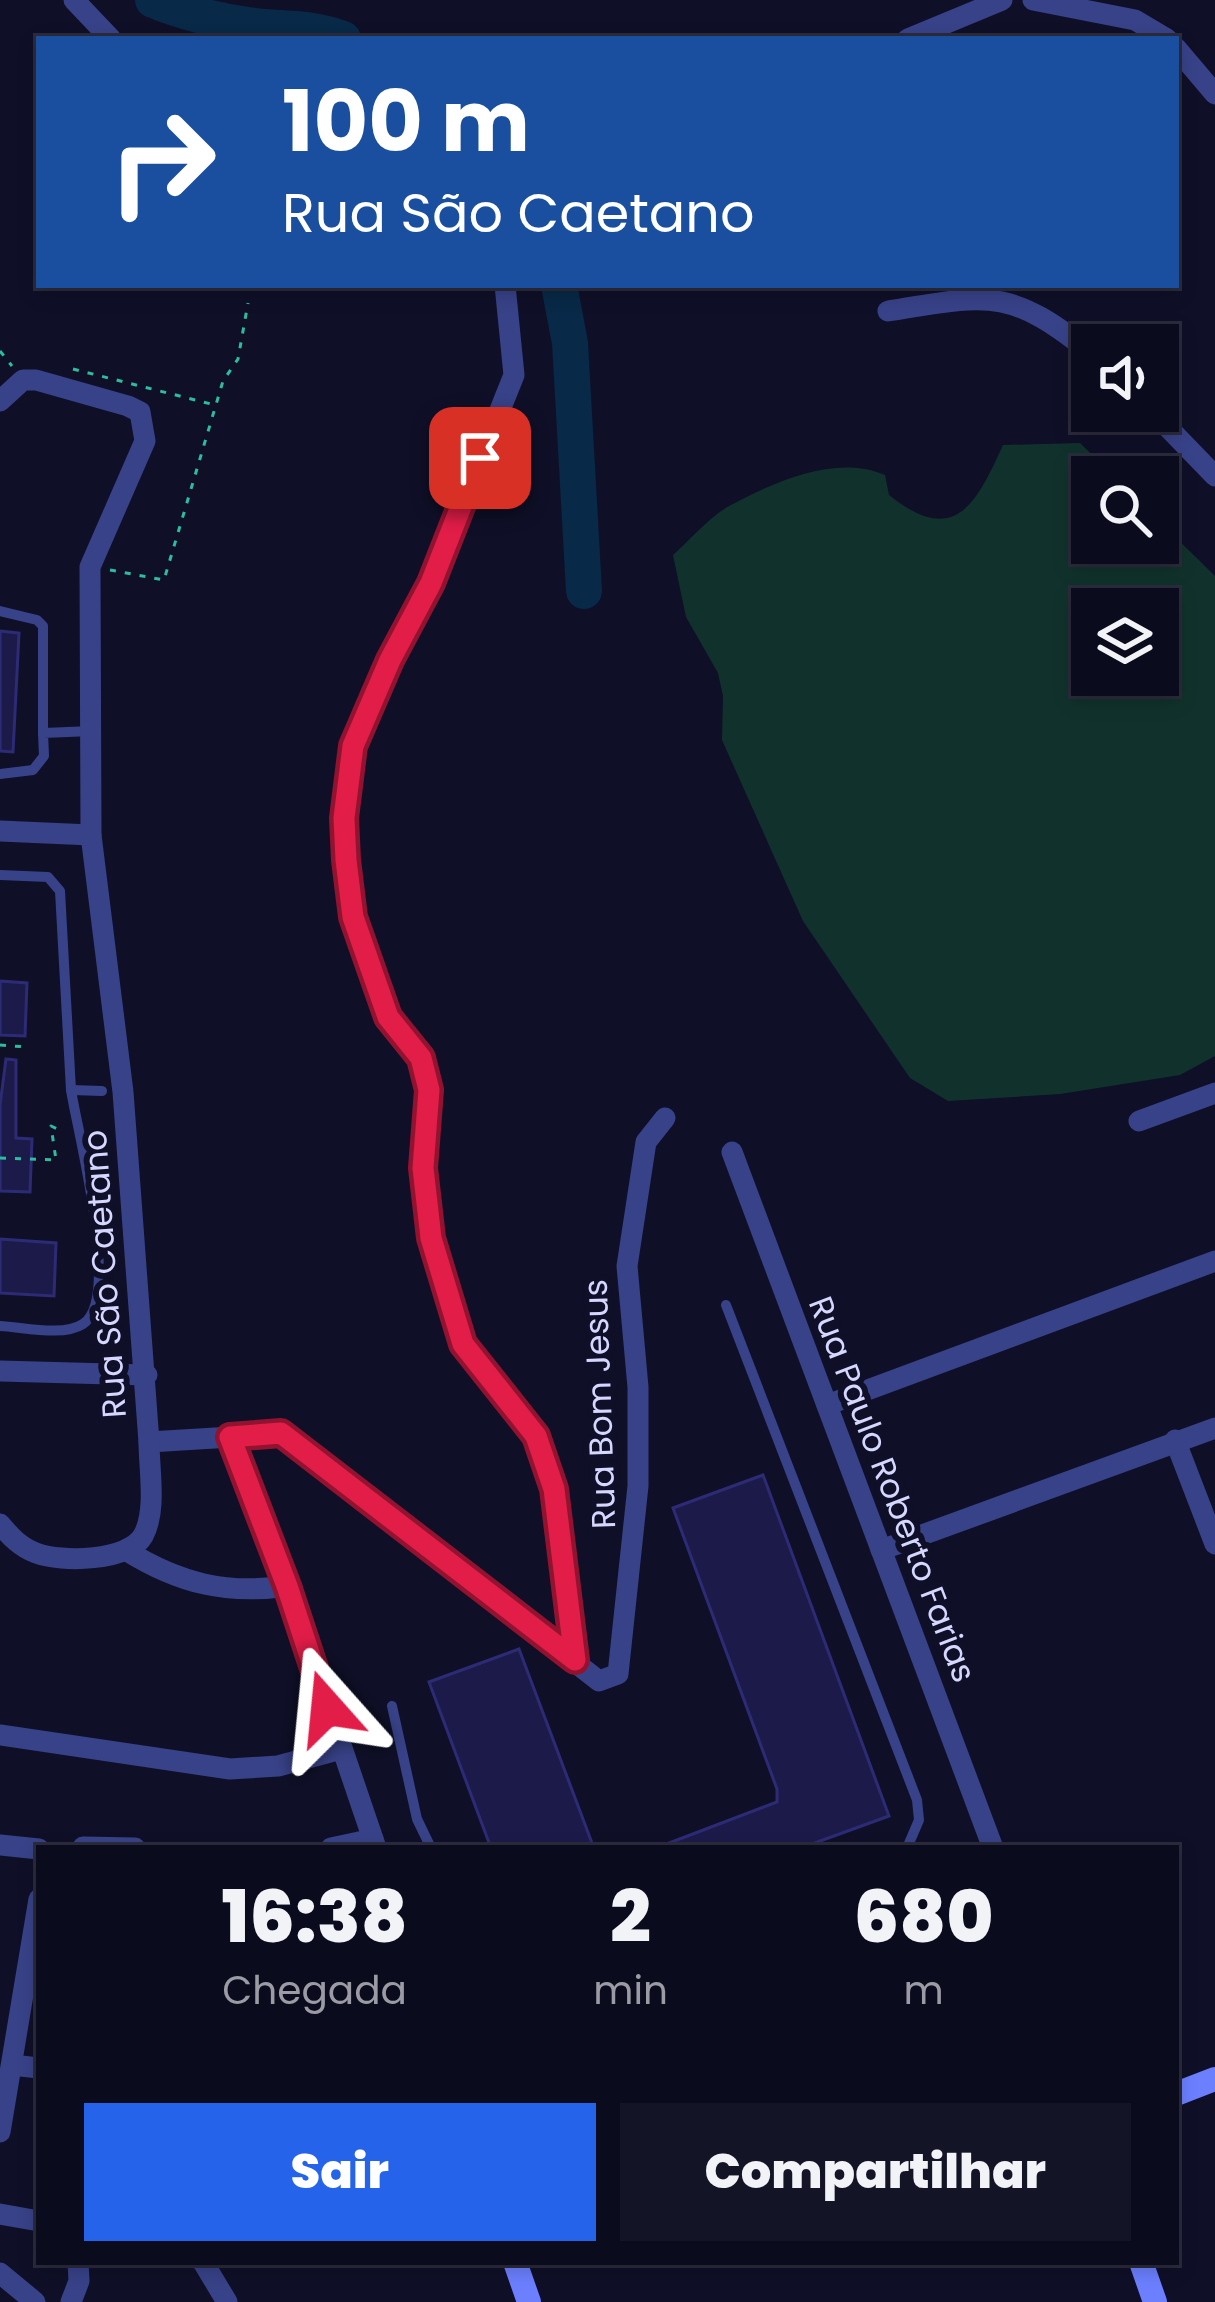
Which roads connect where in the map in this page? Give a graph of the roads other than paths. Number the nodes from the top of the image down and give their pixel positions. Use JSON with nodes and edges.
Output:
{"nodes":[{"id":1,"x":74,"y":0,"type":"edge"},
{"id":2,"x":1002,"y":0,"type":"edge"},
{"id":3,"x":1034,"y":0,"type":"edge"},
{"id":4,"x":108,"y":36,"type":"edge"},
{"id":5,"x":915,"y":36,"type":"edge"},
{"id":6,"x":1162,"y":36,"type":"edge"},
{"id":7,"x":1179,"y":52,"type":"edge"},
{"id":8,"x":1215,"y":94,"type":"edge"},
{"id":9,"x":506,"y":288,"type":"edge"},
{"id":10,"x":888,"y":311,"type":"dead end"},
{"id":11,"x":1071,"y":339,"type":"edge"},
{"id":12,"x":0,"y":401,"type":"edge"},
{"id":13,"x":1172,"y":432,"type":"edge"},
{"id":14,"x":1215,"y":476,"type":"edge"},
{"id":15,"x":0,"y":611,"type":"edge"},
{"id":16,"x":92,"y":731,"type":"junction"},
{"id":17,"x":43,"y":733,"type":"junction"},
{"id":18,"x":0,"y":774,"type":"edge"},
{"id":19,"x":0,"y":831,"type":"edge"},
{"id":20,"x":92,"y":835,"type":"junction"},
{"id":21,"x":0,"y":875,"type":"edge"},
{"id":22,"x":71,"y":1090,"type":"junction"},
{"id":23,"x":113,"y":1091,"type":"junction"},
{"id":24,"x":1215,"y":1093,"type":"edge"},
{"id":25,"x":665,"y":1118,"type":"dead end"},
{"id":26,"x":1139,"y":1121,"type":"dead end"},
{"id":27,"x":731,"y":1153,"type":"dead end"},
{"id":28,"x":1215,"y":1262,"type":"edge"},
{"id":29,"x":726,"y":1305,"type":"dead end"},
{"id":30,"x":0,"y":1326,"type":"edge"},
{"id":31,"x":0,"y":1371,"type":"edge"},
{"id":32,"x":147,"y":1375,"type":"junction"},
{"id":33,"x":826,"y":1405,"type":"junction"},
{"id":34,"x":1215,"y":1428,"type":"edge"},
{"id":35,"x":230,"y":1437,"type":"junction"},
{"id":36,"x":1175,"y":1441,"type":"junction"},
{"id":37,"x":149,"y":1442,"type":"junction"},
{"id":38,"x":0,"y":1524,"type":"edge"},
{"id":39,"x":1215,"y":1544,"type":"edge"},
{"id":40,"x":881,"y":1550,"type":"junction"},
{"id":41,"x":127,"y":1551,"type":"junction"},
{"id":42,"x":287,"y":1586,"type":"junction"},
{"id":43,"x":575,"y":1660,"type":"junction"},
{"id":44,"x":599,"y":1681,"type":"joint"},
{"id":45,"x":392,"y":1706,"type":"dead end"},
{"id":46,"x":0,"y":1735,"type":"edge"},
{"id":47,"x":341,"y":1749,"type":"junction"},
{"id":48,"x":374,"y":1843,"type":"edge"},
{"id":49,"x":0,"y":1845,"type":"edge"},
{"id":50,"x":429,"y":1845,"type":"edge"},
{"id":51,"x":908,"y":1845,"type":"edge"},
{"id":52,"x":992,"y":1845,"type":"edge"},
{"id":53,"x":36,"y":1849,"type":"edge"},
{"id":54,"x":36,"y":1917,"type":"edge"},
{"id":55,"x":12,"y":2065,"type":"junction"},
{"id":56,"x":36,"y":2068,"type":"edge"},
{"id":57,"x":1215,"y":2080,"type":"edge"},
{"id":58,"x":1179,"y":2093,"type":"edge"},
{"id":59,"x":0,"y":2130,"type":"edge"},
{"id":60,"x":0,"y":2214,"type":"edge"},
{"id":61,"x":36,"y":2220,"type":"edge"},
{"id":62,"x":78,"y":2265,"type":"edge"},
{"id":63,"x":205,"y":2265,"type":"edge"},
{"id":64,"x":516,"y":2265,"type":"edge"},
{"id":65,"x":1142,"y":2265,"type":"edge"},
{"id":66,"x":0,"y":2273,"type":"edge"},
{"id":67,"x":35,"y":2302,"type":"edge"},
{"id":68,"x":70,"y":2302,"type":"edge"},
{"id":69,"x":226,"y":2302,"type":"edge"},
{"id":70,"x":529,"y":2302,"type":"edge"},
{"id":71,"x":1155,"y":2302,"type":"edge"}],
"edges":[{"from":1,"to":4,"type":"street"},
{"from":2,"to":5,"type":"street"},
{"from":3,"to":6,"type":"street"},
{"from":7,"to":8,"type":"street"},
{"from":9,"to":43,"type":"street"},
{"from":10,"to":11,"type":"street"},
{"from":12,"to":16,"type":"street","name":"Rua São Caetano"},
{"from":13,"to":14,"type":"street"},
{"from":15,"to":17,"type":"lane"},
{"from":16,"to":17,"type":"lane"},
{"from":16,"to":20,"type":"street","name":"Rua São Caetano"},
{"from":17,"to":18,"type":"lane"},
{"from":19,"to":20,"type":"street"},
{"from":20,"to":23,"type":"street","name":"Rua São Caetano"},
{"from":21,"to":22,"type":"lane"},
{"from":22,"to":23,"type":"lane"},
{"from":22,"to":30,"type":"lane"},
{"from":23,"to":32,"type":"street","name":"Rua São Caetano"},
{"from":24,"to":26,"type":"street"},
{"from":25,"to":44,"type":"street","name":"Rua Bom Jesus"},
{"from":27,"to":33,"type":"street","name":"Rua Paulo Roberto Farias"},
{"from":28,"to":33,"type":"street"},
{"from":29,"to":51,"type":"lane"},
{"from":31,"to":32,"type":"street"},
{"from":32,"to":37,"type":"street","name":"Rua São Caetano"},
{"from":33,"to":40,"type":"street","name":"Rua Paulo Roberto Farias"},
{"from":34,"to":36,"type":"street"},
{"from":35,"to":37,"type":"street","name":"Rua São Caetano"},
{"from":35,"to":42,"type":"street"},
{"from":35,"to":43,"type":"street","name":"Rua São Caetano"},
{"from":36,"to":39,"type":"street"},
{"from":36,"to":40,"type":"street"},
{"from":37,"to":41,"type":"street"},
{"from":38,"to":41,"type":"street"},
{"from":40,"to":52,"type":"street","name":"Rua Paulo Roberto Farias"},
{"from":41,"to":42,"type":"street"},
{"from":42,"to":47,"type":"street"},
{"from":43,"to":44,"type":"street","name":"Rua São Caetano"},
{"from":45,"to":50,"type":"lane"},
{"from":46,"to":47,"type":"street"},
{"from":47,"to":48,"type":"street"},
{"from":49,"to":53,"type":"street"},
{"from":54,"to":55,"type":"street"},
{"from":55,"to":56,"type":"street"},
{"from":55,"to":59,"type":"street"},
{"from":57,"to":58,"type":"street"},
{"from":60,"to":61,"type":"street"},
{"from":62,"to":68,"type":"street"},
{"from":63,"to":69,"type":"street"},
{"from":64,"to":70,"type":"street"},
{"from":65,"to":71,"type":"street"},
{"from":66,"to":67,"type":"street"}]}
